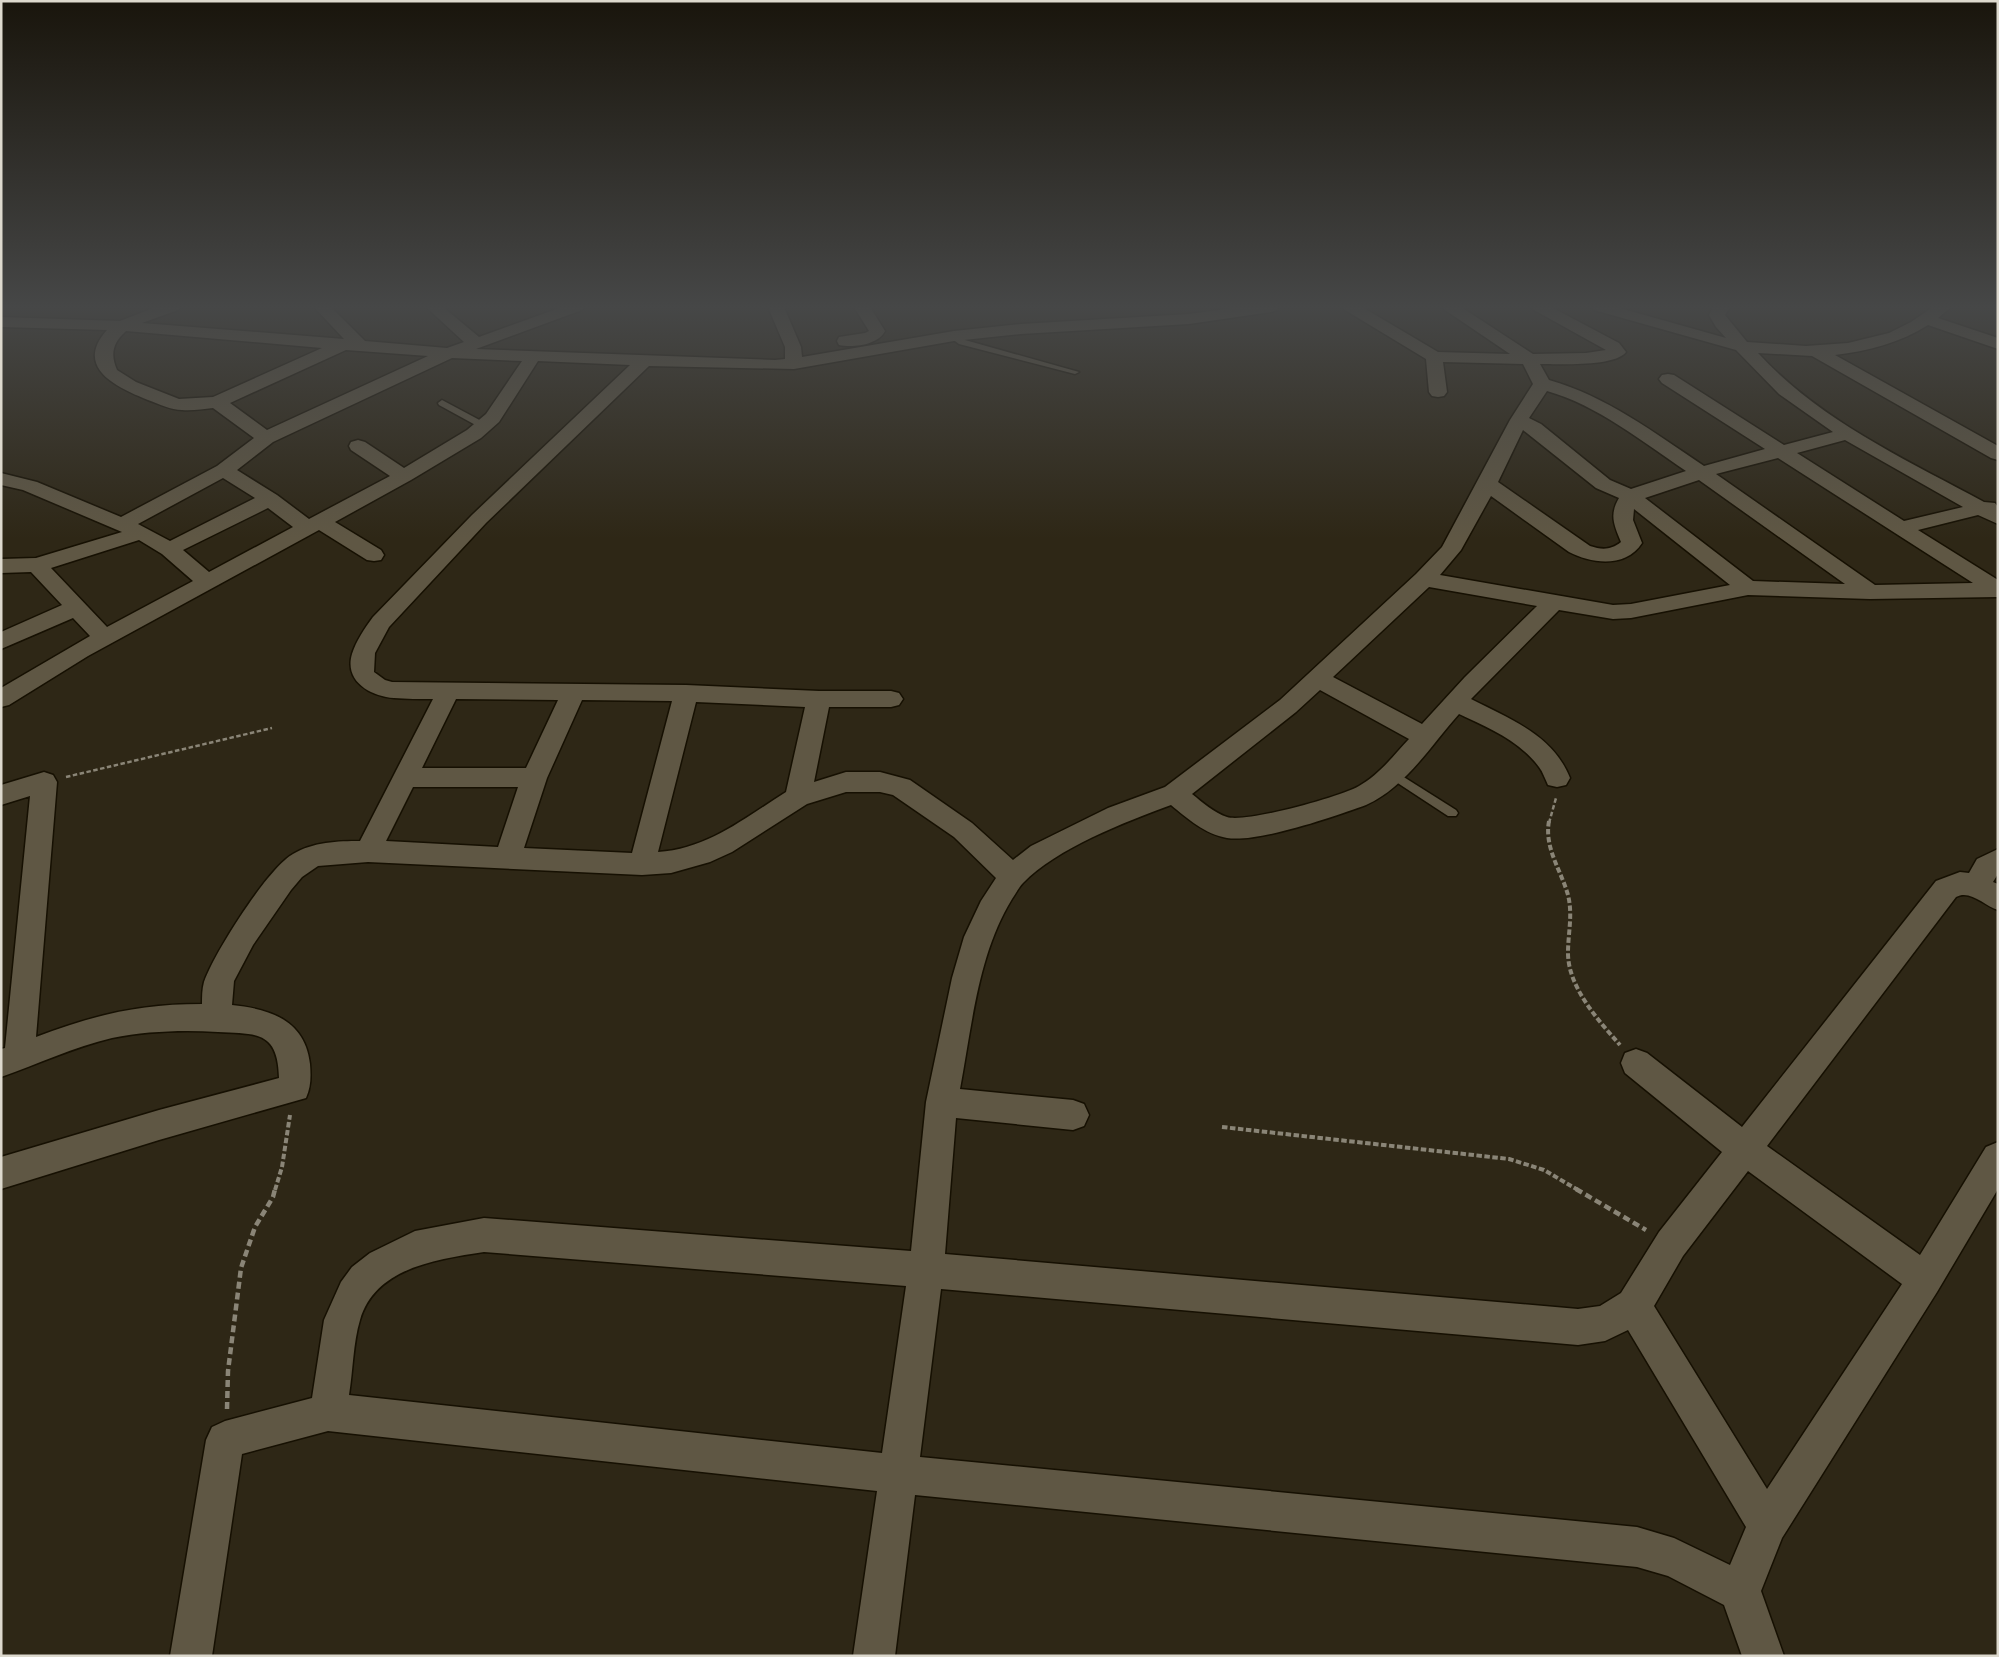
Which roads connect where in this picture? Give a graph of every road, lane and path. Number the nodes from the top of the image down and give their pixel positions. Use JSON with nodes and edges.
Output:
{"nodes":[{"id":1,"x":129,"y":384,"type":"edge"},
{"id":2,"x":259,"y":384,"type":"edge"},
{"id":3,"x":383,"y":384,"type":"edge"},
{"id":4,"x":514,"y":384,"type":"edge"},
{"id":5,"x":620,"y":384,"type":"edge"},
{"id":6,"x":1437,"y":384,"type":"edge"},
{"id":7,"x":1542,"y":384,"type":"edge"},
{"id":8,"x":1543,"y":384,"type":"edge"},
{"id":9,"x":1676,"y":384,"type":"edge"},
{"id":10,"x":1780,"y":384,"type":"edge"},
{"id":11,"x":1877,"y":384,"type":"edge"},
{"id":12,"x":1438,"y":392,"type":"dead end"},
{"id":13,"x":217,"y":402,"type":"junction"},
{"id":14,"x":442,"y":403,"type":"dead end"},
{"id":15,"x":1518,"y":420,"type":"junction"},
{"id":16,"x":484,"y":426,"type":"junction"},
{"id":17,"x":1849,"y":433,"type":"junction"},
{"id":18,"x":266,"y":438,"type":"junction"},
{"id":19,"x":358,"y":446,"type":"dead end"},
{"id":20,"x":1993,"y":448,"type":"edge"},
{"id":21,"x":1782,"y":452,"type":"junction"},
{"id":22,"x":224,"y":470,"type":"junction"},
{"id":23,"x":1702,"y":472,"type":"junction"},
{"id":24,"x":404,"y":476,"type":"junction"},
{"id":25,"x":1,"y":479,"type":"edge"},
{"id":26,"x":1487,"y":484,"type":"junction"},
{"id":27,"x":1630,"y":496,"type":"junction"},
{"id":28,"x":270,"y":499,"type":"junction"},
{"id":29,"x":1989,"y":507,"type":"edge"},
{"id":30,"x":1998,"y":518,"type":"edge"},
{"id":31,"x":313,"y":525,"type":"junction"},
{"id":32,"x":1901,"y":528,"type":"junction"},
{"id":33,"x":132,"y":529,"type":"junction"},
{"id":34,"x":169,"y":549,"type":"junction"},
{"id":35,"x":374,"y":555,"type":"dead end"},
{"id":36,"x":37,"y":565,"type":"junction"},
{"id":37,"x":1,"y":566,"type":"edge"},
{"id":38,"x":1424,"y":579,"type":"junction"},
{"id":39,"x":209,"y":583,"type":"junction"},
{"id":40,"x":1748,"y":588,"type":"junction"},
{"id":41,"x":1998,"y":590,"type":"edge"},
{"id":42,"x":1870,"y":592,"type":"junction"},
{"id":43,"x":1554,"y":602,"type":"junction"},
{"id":44,"x":76,"y":608,"type":"junction"},
{"id":45,"x":105,"y":638,"type":"junction"},
{"id":46,"x":1,"y":641,"type":"edge"},
{"id":47,"x":1318,"y":679,"type":"junction"},
{"id":48,"x":574,"y":691,"type":"junction"},
{"id":49,"x":448,"y":692,"type":"junction"},
{"id":50,"x":686,"y":693,"type":"junction"},
{"id":51,"x":1,"y":699,"type":"edge"},
{"id":52,"x":819,"y":699,"type":"junction"},
{"id":53,"x":891,"y":699,"type":"dead end"},
{"id":54,"x":1456,"y":702,"type":"junction"},
{"id":55,"x":272,"y":728,"type":"dead end"},
{"id":56,"x":1424,"y":736,"type":"junction"},
{"id":57,"x":1391,"y":773,"type":"junction"},
{"id":58,"x":404,"y":777,"type":"junction"},
{"id":59,"x":534,"y":778,"type":"junction"},
{"id":60,"x":1557,"y":778,"type":"joint"},
{"id":61,"x":44,"y":782,"type":"junction"},
{"id":62,"x":1174,"y":794,"type":"junction"},
{"id":63,"x":1,"y":795,"type":"edge"},
{"id":64,"x":798,"y":797,"type":"junction"},
{"id":65,"x":1452,"y":813,"type":"dead end"},
{"id":66,"x":368,"y":851,"type":"junction"},
{"id":67,"x":508,"y":858,"type":"junction"},
{"id":68,"x":1998,"y":860,"type":"edge"},
{"id":69,"x":642,"y":864,"type":"junction"},
{"id":70,"x":1012,"y":876,"type":"junction"},
{"id":71,"x":1987,"y":893,"type":"edge"},
{"id":72,"x":218,"y":1019,"type":"junction"},
{"id":73,"x":10,"y":1060,"type":"edge"},
{"id":74,"x":1636,"y":1063,"type":"joint"},
{"id":75,"x":294,"y":1088,"type":"junction"},
{"id":76,"x":942,"y":1102,"type":"junction"},
{"id":77,"x":1074,"y":1115,"type":"dead end"},
{"id":78,"x":1222,"y":1127,"type":"dead end"},
{"id":79,"x":1744,"y":1149,"type":"junction"},
{"id":80,"x":1998,"y":1158,"type":"edge"},
{"id":81,"x":1,"y":1174,"type":"edge"},
{"id":82,"x":1671,"y":1244,"type":"junction"},
{"id":83,"x":926,"y":1270,"type":"junction"},
{"id":84,"x":1925,"y":1280,"type":"junction"},
{"id":85,"x":1634,"y":1306,"type":"junction"},
{"id":86,"x":328,"y":1412,"type":"junction"},
{"id":87,"x":225,"y":1440,"type":"junction"},
{"id":88,"x":898,"y":1474,"type":"junction"},
{"id":89,"x":1767,"y":1526,"type":"junction"},
{"id":90,"x":1740,"y":1591,"type":"junction"},
{"id":91,"x":191,"y":1656,"type":"edge"},
{"id":92,"x":874,"y":1656,"type":"edge"},
{"id":93,"x":1763,"y":1656,"type":"edge"}],
"edges":[{"from":1,"to":13,"type":"street"},
{"from":2,"to":13,"type":"street"},
{"from":3,"to":18,"type":"street"},
{"from":4,"to":16,"type":"street"},
{"from":5,"to":49,"type":"street"},
{"from":6,"to":12,"type":"street"},
{"from":7,"to":15,"type":"street"},
{"from":8,"to":23,"type":"street"},
{"from":9,"to":21,"type":"street"},
{"from":10,"to":17,"type":"street"},
{"from":11,"to":20,"type":"street"},
{"from":13,"to":18,"type":"street"},
{"from":14,"to":16,"type":"lane"},
{"from":15,"to":26,"type":"street"},
{"from":15,"to":27,"type":"street"},
{"from":16,"to":24,"type":"street"},
{"from":17,"to":21,"type":"street"},
{"from":17,"to":29,"type":"street"},
{"from":18,"to":22,"type":"street"},
{"from":19,"to":24,"type":"street"},
{"from":21,"to":23,"type":"street"},
{"from":21,"to":32,"type":"street"},
{"from":22,"to":28,"type":"street"},
{"from":22,"to":33,"type":"street"},
{"from":23,"to":27,"type":"street"},
{"from":23,"to":42,"type":"street"},
{"from":24,"to":31,"type":"street"},
{"from":25,"to":33,"type":"street"},
{"from":26,"to":27,"type":"street"},
{"from":26,"to":38,"type":"street"},
{"from":27,"to":40,"type":"street"},
{"from":28,"to":31,"type":"street"},
{"from":28,"to":34,"type":"street"},
{"from":29,"to":30,"type":"street"},
{"from":29,"to":32,"type":"street"},
{"from":31,"to":35,"type":"street"},
{"from":31,"to":39,"type":"street"},
{"from":32,"to":41,"type":"street"},
{"from":33,"to":34,"type":"street"},
{"from":33,"to":36,"type":"street"},
{"from":34,"to":39,"type":"street"},
{"from":36,"to":37,"type":"street"},
{"from":36,"to":44,"type":"street"},
{"from":38,"to":43,"type":"street"},
{"from":38,"to":47,"type":"street"},
{"from":39,"to":45,"type":"street"},
{"from":40,"to":42,"type":"street"},
{"from":40,"to":43,"type":"street"},
{"from":41,"to":42,"type":"street"},
{"from":43,"to":54,"type":"street"},
{"from":44,"to":45,"type":"street"},
{"from":44,"to":46,"type":"street"},
{"from":45,"to":51,"type":"street"},
{"from":47,"to":56,"type":"street"},
{"from":47,"to":62,"type":"street"},
{"from":48,"to":49,"type":"street"},
{"from":48,"to":50,"type":"street"},
{"from":48,"to":59,"type":"street"},
{"from":49,"to":58,"type":"street"},
{"from":50,"to":52,"type":"street"},
{"from":50,"to":69,"type":"street"},
{"from":52,"to":53,"type":"street"},
{"from":52,"to":64,"type":"street"},
{"from":54,"to":56,"type":"street"},
{"from":54,"to":60,"type":"street"},
{"from":55,"to":61,"type":"path"},
{"from":56,"to":57,"type":"street"},
{"from":57,"to":62,"type":"street"},
{"from":57,"to":65,"type":"lane"},
{"from":58,"to":59,"type":"street"},
{"from":58,"to":66,"type":"street"},
{"from":59,"to":67,"type":"street"},
{"from":60,"to":74,"type":"path"},
{"from":61,"to":63,"type":"street"},
{"from":61,"to":73,"type":"street"},
{"from":62,"to":70,"type":"street"},
{"from":64,"to":69,"type":"street"},
{"from":64,"to":70,"type":"street"},
{"from":66,"to":67,"type":"street"},
{"from":66,"to":72,"type":"street"},
{"from":67,"to":69,"type":"street"},
{"from":68,"to":71,"type":"street"},
{"from":70,"to":76,"type":"street"},
{"from":71,"to":79,"type":"street"},
{"from":72,"to":73,"type":"street"},
{"from":72,"to":75,"type":"street"},
{"from":74,"to":79,"type":"street"},
{"from":75,"to":81,"type":"street"},
{"from":75,"to":87,"type":"path"},
{"from":76,"to":77,"type":"street"},
{"from":76,"to":83,"type":"street"},
{"from":78,"to":82,"type":"path"},
{"from":79,"to":82,"type":"street"},
{"from":79,"to":84,"type":"street"},
{"from":80,"to":84,"type":"street"},
{"from":82,"to":85,"type":"street"},
{"from":83,"to":85,"type":"street"},
{"from":83,"to":86,"type":"street"},
{"from":83,"to":88,"type":"street"},
{"from":84,"to":89,"type":"street"},
{"from":85,"to":89,"type":"street"},
{"from":86,"to":87,"type":"street"},
{"from":86,"to":88,"type":"street"},
{"from":87,"to":91,"type":"street"},
{"from":88,"to":90,"type":"street"},
{"from":88,"to":92,"type":"street"},
{"from":89,"to":90,"type":"street"},
{"from":90,"to":93,"type":"street"}]}
